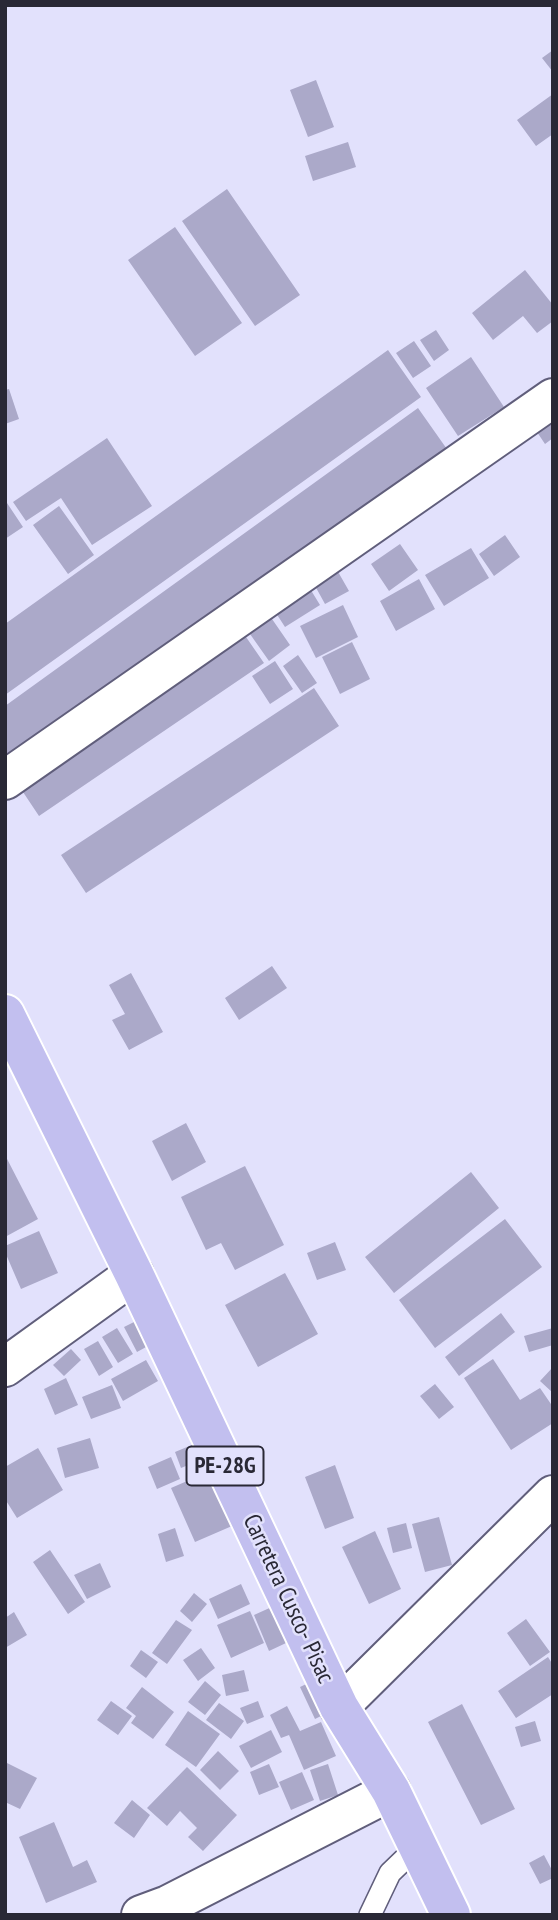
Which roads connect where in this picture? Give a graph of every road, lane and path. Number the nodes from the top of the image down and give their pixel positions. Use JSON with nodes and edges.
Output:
{"nodes":[{"id":1,"x":553,"y":398,"type":"edge"},
{"id":2,"x":5,"y":780,"type":"edge"},
{"id":3,"x":5,"y":1014,"type":"edge"},
{"id":4,"x":134,"y":1274,"type":"junction"},
{"id":5,"x":5,"y":1367,"type":"edge"},
{"id":6,"x":553,"y":1495,"type":"edge"},
{"id":7,"x":339,"y":1707,"type":"junction"},
{"id":8,"x":391,"y":1791,"type":"junction"},
{"id":9,"x":418,"y":1846,"type":"junction"},
{"id":10,"x":141,"y":1915,"type":"edge"},
{"id":11,"x":370,"y":1915,"type":"edge"},
{"id":12,"x":452,"y":1915,"type":"edge"}],
"edges":[{"from":1,"to":2,"type":"street"},
{"from":3,"to":4,"type":"highway","name":"Carretera Cusco- Pisac","number":"PE-28G"},
{"from":4,"to":5,"type":"street"},
{"from":4,"to":7,"type":"highway","name":"Carretera Cusco- Pisac","number":"PE-28G"},
{"from":6,"to":7,"type":"street"},
{"from":7,"to":8,"type":"highway","name":"Carretera Cusco- Pisac","number":"PE-28G"},
{"from":8,"to":9,"type":"highway","name":"Carretera Cusco- Pisac","number":"PE-28G"},
{"from":8,"to":10,"type":"street"},
{"from":9,"to":11,"type":"lane"},
{"from":9,"to":12,"type":"highway","name":"Carretera Cusco- Pisac","number":"PE-28G"}]}
